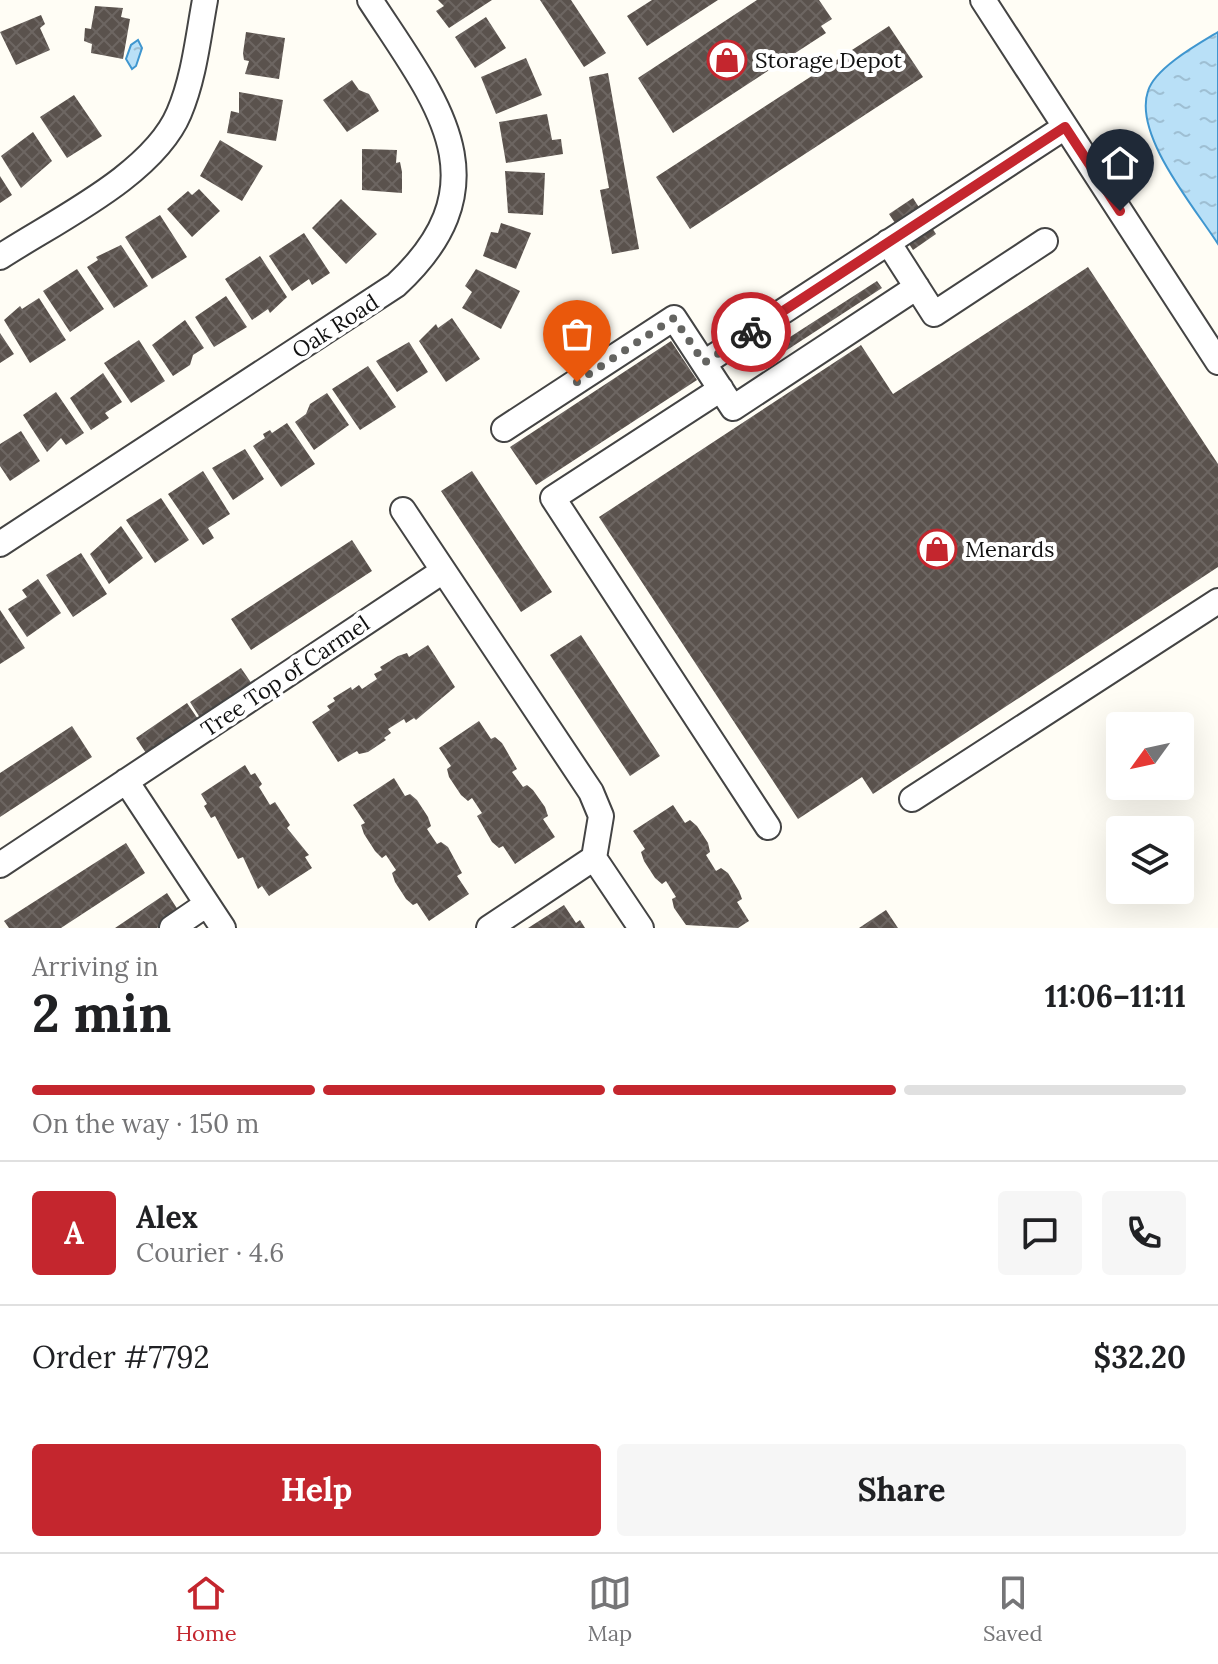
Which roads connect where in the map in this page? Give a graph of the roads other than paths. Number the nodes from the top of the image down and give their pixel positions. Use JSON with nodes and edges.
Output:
{"nodes":[{"id":1,"x":205,"y":0,"type":"edge"},
{"id":2,"x":370,"y":0,"type":"edge"},
{"id":3,"x":983,"y":0,"type":"edge"},
{"id":4,"x":1065,"y":127,"type":"junction"},
{"id":5,"x":1045,"y":241,"type":"dead end"},
{"id":6,"x":888,"y":242,"type":"junction"},
{"id":7,"x":0,"y":257,"type":"edge"},
{"id":8,"x":917,"y":287,"type":"junction"},
{"id":9,"x":1218,"y":362,"type":"edge"},
{"id":10,"x":704,"y":363,"type":"junction"},
{"id":11,"x":721,"y":389,"type":"junction"},
{"id":12,"x":504,"y":429,"type":"dead end"},
{"id":13,"x":403,"y":510,"type":"dead end"},
{"id":14,"x":0,"y":544,"type":"edge"},
{"id":15,"x":443,"y":571,"type":"junction"},
{"id":16,"x":1218,"y":601,"type":"edge"},
{"id":17,"x":126,"y":781,"type":"junction"},
{"id":18,"x":912,"y":799,"type":"dead end"},
{"id":19,"x":768,"y":827,"type":"dead end"},
{"id":20,"x":594,"y":858,"type":"junction"},
{"id":21,"x":0,"y":865,"type":"edge"},
{"id":22,"x":207,"y":904,"type":"junction"},
{"id":23,"x":172,"y":928,"type":"edge"},
{"id":24,"x":223,"y":928,"type":"edge"},
{"id":25,"x":489,"y":928,"type":"edge"},
{"id":26,"x":641,"y":928,"type":"edge"}],
"edges":[{"from":1,"to":7,"type":"street"},
{"from":2,"to":14,"type":"street","name":"Oak Road"},
{"from":3,"to":4,"type":"street"},
{"from":4,"to":6,"type":"street"},
{"from":4,"to":9,"type":"street"},
{"from":5,"to":8,"type":"street"},
{"from":6,"to":8,"type":"street"},
{"from":6,"to":10,"type":"street"},
{"from":8,"to":11,"type":"street"},
{"from":10,"to":11,"type":"street"},
{"from":10,"to":12,"type":"street"},
{"from":11,"to":19,"type":"street"},
{"from":13,"to":15,"type":"street"},
{"from":15,"to":17,"type":"street","name":"Tree Top of Carmel"},
{"from":15,"to":20,"type":"street"},
{"from":16,"to":18,"type":"street"},
{"from":17,"to":21,"type":"street","name":"Tree Top of Carmel"},
{"from":17,"to":22,"type":"street"},
{"from":20,"to":25,"type":"street"},
{"from":20,"to":26,"type":"street"},
{"from":22,"to":23,"type":"street"},
{"from":22,"to":24,"type":"street"}]}
